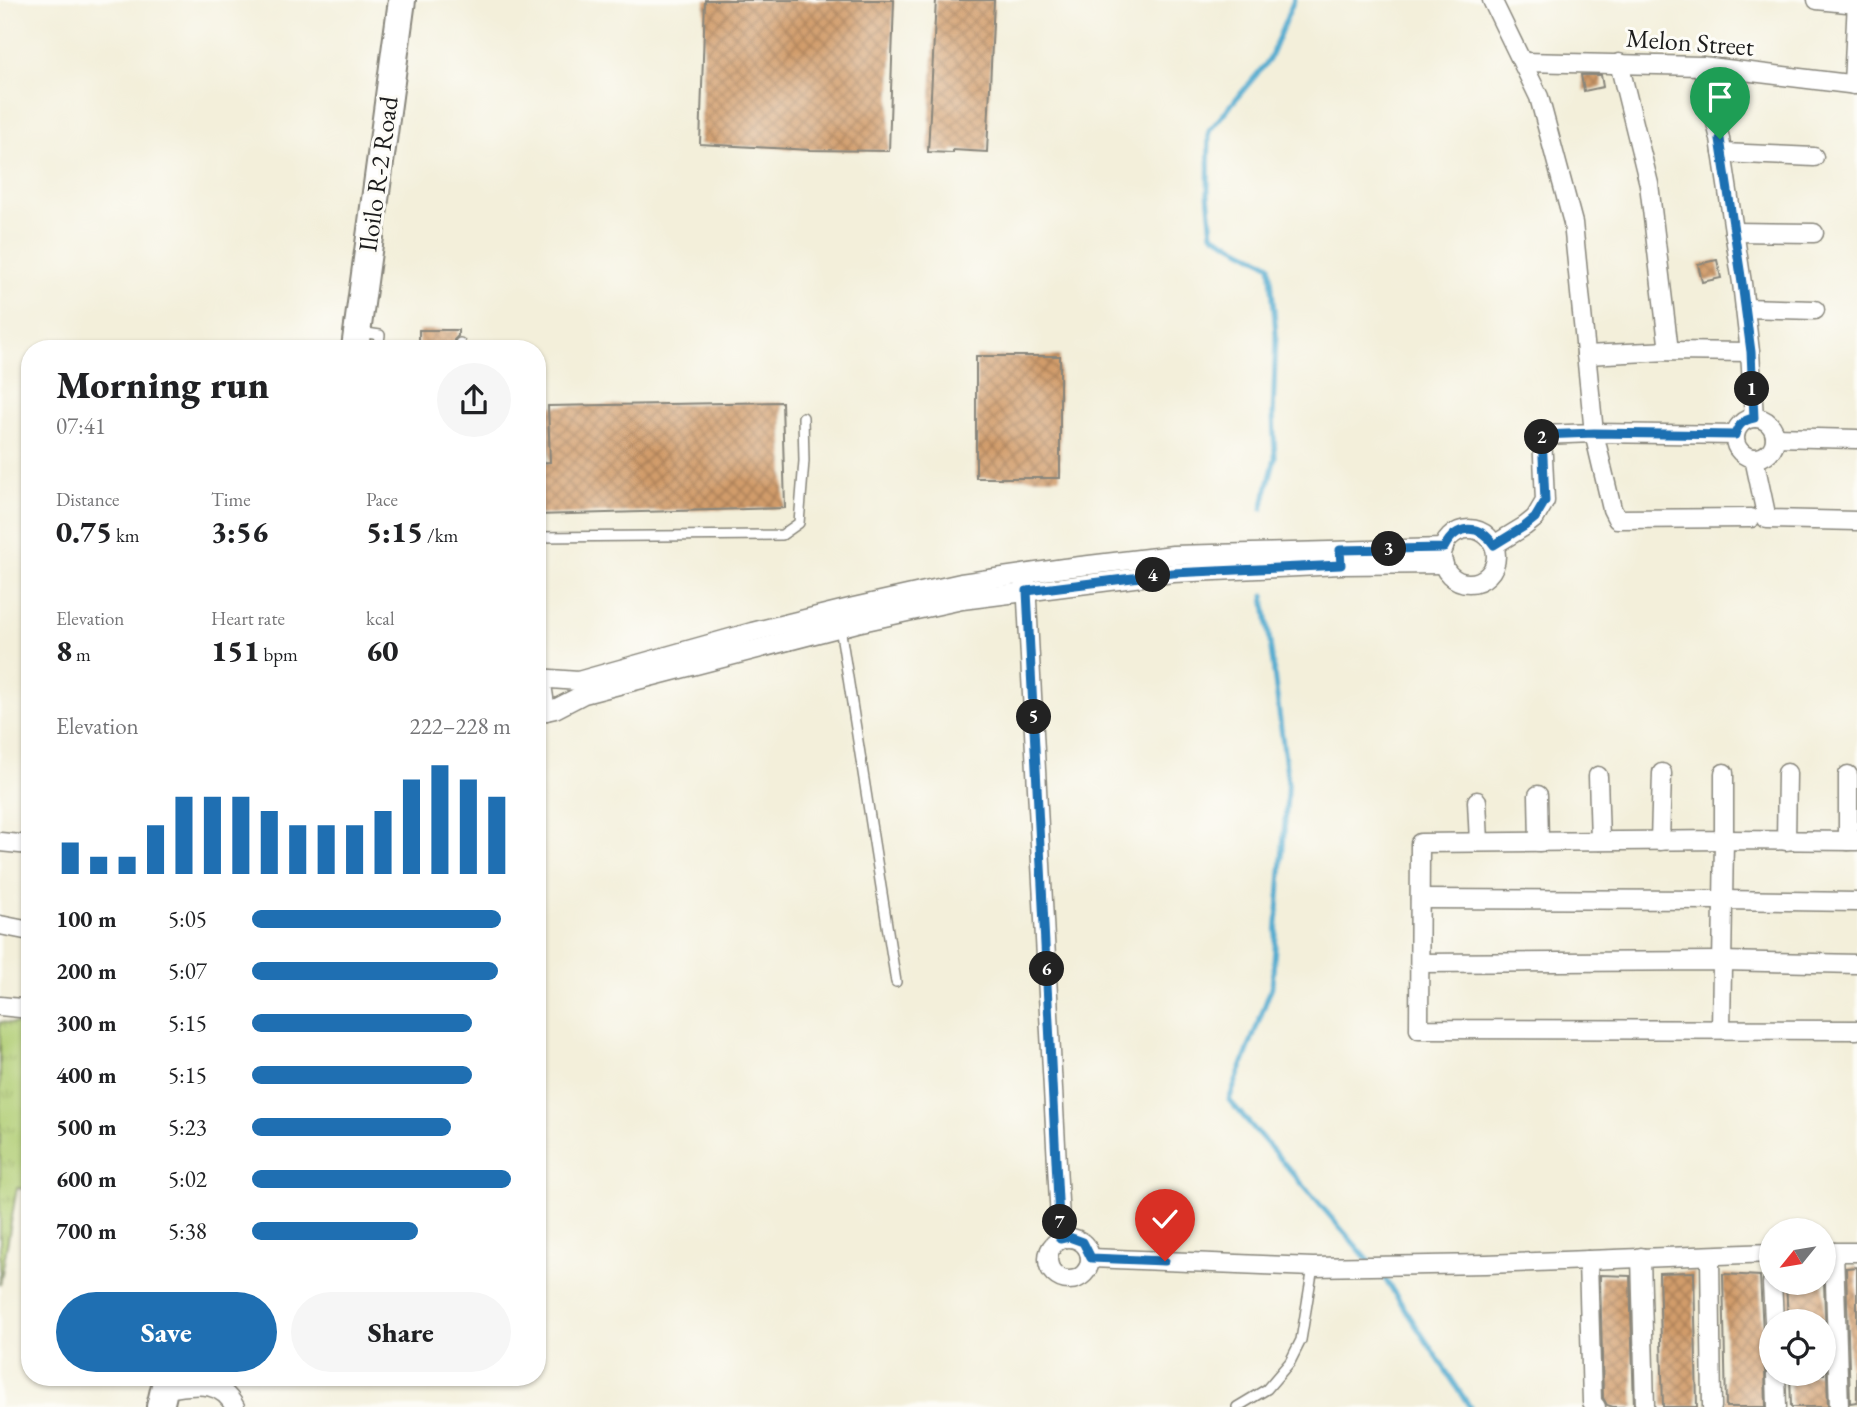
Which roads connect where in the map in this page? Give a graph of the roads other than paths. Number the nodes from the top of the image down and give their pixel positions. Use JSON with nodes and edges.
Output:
{"nodes":[{"id":1,"x":402,"y":0,"type":"edge"},
{"id":2,"x":1492,"y":0,"type":"edge"},
{"id":3,"x":1817,"y":0,"type":"edge"},
{"id":4,"x":1857,"y":2,"type":"edge"},
{"id":5,"x":1523,"y":62,"type":"junction"},
{"id":6,"x":1619,"y":63,"type":"junction"},
{"id":7,"x":1702,"y":66,"type":"junction"},
{"id":8,"x":1855,"y":85,"type":"edge"},
{"id":9,"x":1722,"y":153,"type":"junction"},
{"id":10,"x":1814,"y":157,"type":"dead end"},
{"id":11,"x":1734,"y":232,"type":"junction"},
{"id":12,"x":1814,"y":233,"type":"dead end"},
{"id":13,"x":1745,"y":307,"type":"junction"},
{"id":14,"x":1815,"y":310,"type":"dead end"},
{"id":15,"x":356,"y":340,"type":"edge"},
{"id":16,"x":379,"y":340,"type":"edge"},
{"id":17,"x":1669,"y":351,"type":"junction"},
{"id":18,"x":1751,"y":352,"type":"junction"},
{"id":19,"x":1586,"y":355,"type":"junction"},
{"id":20,"x":803,"y":417,"type":"dead end"},
{"id":21,"x":1754,"y":418,"type":"junction"},
{"id":22,"x":1594,"y":433,"type":"junction"},
{"id":23,"x":1735,"y":435,"type":"junction"},
{"id":24,"x":1775,"y":437,"type":"junction"},
{"id":25,"x":1857,"y":439,"type":"edge"},
{"id":26,"x":1754,"y":458,"type":"junction"},
{"id":27,"x":1751,"y":518,"type":"dead end"},
{"id":28,"x":1857,"y":521,"type":"edge"},
{"id":29,"x":546,"y":537,"type":"edge"},
{"id":30,"x":1494,"y":545,"type":"junction"},
{"id":31,"x":1444,"y":556,"type":"junction"},
{"id":32,"x":1026,"y":583,"type":"junction"},
{"id":33,"x":850,"y":619,"type":"junction"},
{"id":34,"x":753,"y":641,"type":"junction"},
{"id":35,"x":648,"y":670,"type":"junction"},
{"id":36,"x":546,"y":679,"type":"edge"},
{"id":37,"x":546,"y":711,"type":"edge"},
{"id":38,"x":1724,"y":772,"type":"dead end"},
{"id":39,"x":1662,"y":773,"type":"dead end"},
{"id":40,"x":1787,"y":773,"type":"dead end"},
{"id":41,"x":1848,"y":775,"type":"dead end"},
{"id":42,"x":1598,"y":776,"type":"dead end"},
{"id":43,"x":1538,"y":795,"type":"dead end"},
{"id":44,"x":1477,"y":801,"type":"dead end"},
{"id":45,"x":1724,"y":840,"type":"junction"},
{"id":46,"x":1600,"y":841,"type":"junction"},
{"id":47,"x":1660,"y":841,"type":"junction"},
{"id":48,"x":1786,"y":841,"type":"junction"},
{"id":49,"x":1853,"y":841,"type":"edge"},
{"id":50,"x":0,"y":842,"type":"edge"},
{"id":51,"x":1479,"y":842,"type":"junction"},
{"id":52,"x":1539,"y":842,"type":"junction"},
{"id":53,"x":21,"y":844,"type":"edge"},
{"id":54,"x":1420,"y":900,"type":"junction"},
{"id":55,"x":1723,"y":900,"type":"junction"},
{"id":56,"x":1857,"y":902,"type":"edge"},
{"id":57,"x":0,"y":925,"type":"edge"},
{"id":58,"x":21,"y":929,"type":"edge"},
{"id":59,"x":1722,"y":961,"type":"junction"},
{"id":60,"x":1420,"y":962,"type":"junction"},
{"id":61,"x":1857,"y":964,"type":"edge"},
{"id":62,"x":896,"y":982,"type":"dead end"},
{"id":63,"x":0,"y":1006,"type":"edge"},
{"id":64,"x":21,"y":1008,"type":"edge"},
{"id":65,"x":1721,"y":1029,"type":"junction"},
{"id":66,"x":1857,"y":1030,"type":"edge"},
{"id":67,"x":1060,"y":1239,"type":"junction"},
{"id":68,"x":1836,"y":1252,"type":"edge"},
{"id":69,"x":1857,"y":1252,"type":"edge"},
{"id":70,"x":1759,"y":1254,"type":"edge"},
{"id":71,"x":1710,"y":1256,"type":"junction"},
{"id":72,"x":1641,"y":1257,"type":"junction"},
{"id":73,"x":1091,"y":1258,"type":"junction"},
{"id":74,"x":1588,"y":1260,"type":"junction"},
{"id":75,"x":1313,"y":1267,"type":"junction"},
{"id":76,"x":1832,"y":1295,"type":"edge"},
{"id":77,"x":192,"y":1386,"type":"edge"},
{"id":78,"x":211,"y":1386,"type":"edge"},
{"id":79,"x":1776,"y":1386,"type":"edge"},
{"id":80,"x":164,"y":1391,"type":"edge"},
{"id":81,"x":234,"y":1407,"type":"edge"},
{"id":82,"x":1237,"y":1407,"type":"edge"},
{"id":83,"x":1596,"y":1407,"type":"edge"},
{"id":84,"x":1645,"y":1407,"type":"edge"},
{"id":85,"x":1712,"y":1407,"type":"edge"},
{"id":86,"x":1777,"y":1407,"type":"edge"},
{"id":87,"x":1839,"y":1407,"type":"edge"}],
"edges":[{"from":1,"to":15,"type":"main road","name":"Iloilo R-2 Road"},
{"from":2,"to":5,"type":"street"},
{"from":3,"to":4,"type":"street"},
{"from":4,"to":8,"type":"street"},
{"from":5,"to":6,"type":"street","name":"Melon Street"},
{"from":5,"to":19,"type":"street"},
{"from":6,"to":7,"type":"street","name":"Melon Street"},
{"from":6,"to":17,"type":"street"},
{"from":7,"to":8,"type":"street","name":"Melon Street"},
{"from":7,"to":9,"type":"street"},
{"from":9,"to":10,"type":"street"},
{"from":9,"to":11,"type":"street"},
{"from":11,"to":12,"type":"street"},
{"from":11,"to":13,"type":"street"},
{"from":13,"to":14,"type":"street"},
{"from":13,"to":18,"type":"street"},
{"from":15,"to":16,"type":"lane"},
{"from":17,"to":18,"type":"street"},
{"from":17,"to":19,"type":"street"},
{"from":18,"to":21,"type":"street"},
{"from":19,"to":22,"type":"street"},
{"from":20,"to":29,"type":"lane"},
{"from":21,"to":23,"type":"street"},
{"from":21,"to":24,"type":"street"},
{"from":22,"to":23,"type":"street"},
{"from":22,"to":27,"type":"street"},
{"from":22,"to":30,"type":"street"},
{"from":23,"to":26,"type":"street"},
{"from":24,"to":25,"type":"street"},
{"from":24,"to":26,"type":"street"},
{"from":26,"to":28,"type":"street"},
{"from":30,"to":31,"type":"street"},
{"from":30,"to":31,"type":"street"},
{"from":31,"to":32,"type":"street"},
{"from":32,"to":33,"type":"street"},
{"from":32,"to":67,"type":"street"},
{"from":33,"to":34,"type":"street"},
{"from":33,"to":34,"type":"street"},
{"from":33,"to":62,"type":"lane"},
{"from":34,"to":35,"type":"street"},
{"from":35,"to":36,"type":"street"},
{"from":35,"to":37,"type":"street"},
{"from":38,"to":45,"type":"street"},
{"from":39,"to":47,"type":"street"},
{"from":40,"to":48,"type":"street"},
{"from":41,"to":49,"type":"street"},
{"from":42,"to":46,"type":"street"},
{"from":43,"to":52,"type":"street"},
{"from":44,"to":51,"type":"street"},
{"from":45,"to":47,"type":"street"},
{"from":45,"to":48,"type":"street"},
{"from":45,"to":55,"type":"street"},
{"from":46,"to":47,"type":"street"},
{"from":46,"to":52,"type":"street"},
{"from":48,"to":49,"type":"street"},
{"from":50,"to":53,"type":"street"},
{"from":51,"to":52,"type":"street"},
{"from":51,"to":54,"type":"street"},
{"from":54,"to":55,"type":"street"},
{"from":54,"to":60,"type":"street"},
{"from":55,"to":56,"type":"street"},
{"from":55,"to":59,"type":"street"},
{"from":57,"to":58,"type":"street"},
{"from":59,"to":60,"type":"street"},
{"from":59,"to":61,"type":"street"},
{"from":59,"to":65,"type":"street"},
{"from":60,"to":65,"type":"street"},
{"from":63,"to":64,"type":"street"},
{"from":65,"to":66,"type":"street"},
{"from":67,"to":73,"type":"street"},
{"from":67,"to":73,"type":"street"},
{"from":68,"to":69,"type":"street"},
{"from":70,"to":71,"type":"street"},
{"from":71,"to":72,"type":"street"},
{"from":71,"to":85,"type":"street"},
{"from":72,"to":74,"type":"street"},
{"from":72,"to":84,"type":"street"},
{"from":73,"to":75,"type":"street"},
{"from":74,"to":75,"type":"street"},
{"from":74,"to":83,"type":"street"},
{"from":75,"to":82,"type":"lane"},
{"from":76,"to":87,"type":"street"},
{"from":77,"to":80,"type":"street"},
{"from":78,"to":81,"type":"street"},
{"from":79,"to":86,"type":"street"}]}
